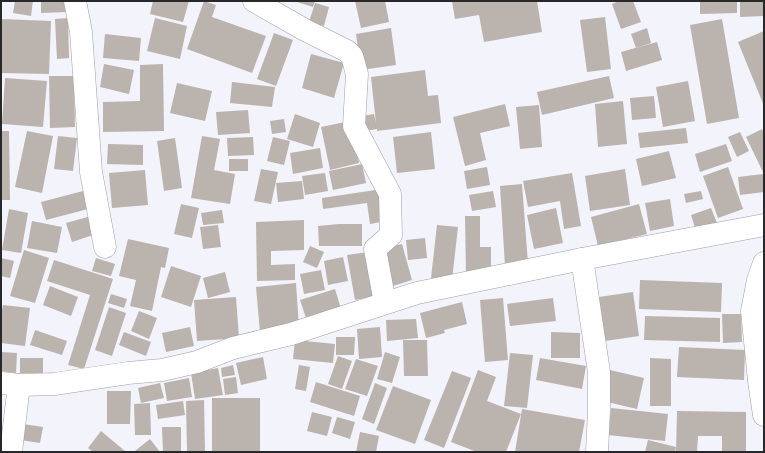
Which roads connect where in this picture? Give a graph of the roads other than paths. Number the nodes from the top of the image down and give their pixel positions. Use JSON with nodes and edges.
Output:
{"nodes":[{"id":1,"x":75,"y":1,"type":"edge"},
{"id":2,"x":254,"y":1,"type":"edge"},
{"id":3,"x":764,"y":225,"type":"edge"},
{"id":4,"x":105,"y":247,"type":"dead end"},
{"id":5,"x":582,"y":259,"type":"junction"},
{"id":6,"x":764,"y":262,"type":"edge"},
{"id":7,"x":385,"y":303,"type":"junction"},
{"id":8,"x":10,"y":384,"type":"edge"},
{"id":9,"x":764,"y":415,"type":"edge"},
{"id":10,"x":11,"y":452,"type":"edge"},
{"id":11,"x":597,"y":452,"type":"edge"}],
"edges":[{"from":1,"to":4,"type":"street"},
{"from":2,"to":7,"type":"street"},
{"from":3,"to":5,"type":"street"},
{"from":5,"to":7,"type":"street"},
{"from":5,"to":11,"type":"street"},
{"from":6,"to":9,"type":"street"},
{"from":7,"to":8,"type":"street"},
{"from":8,"to":10,"type":"street"}]}
